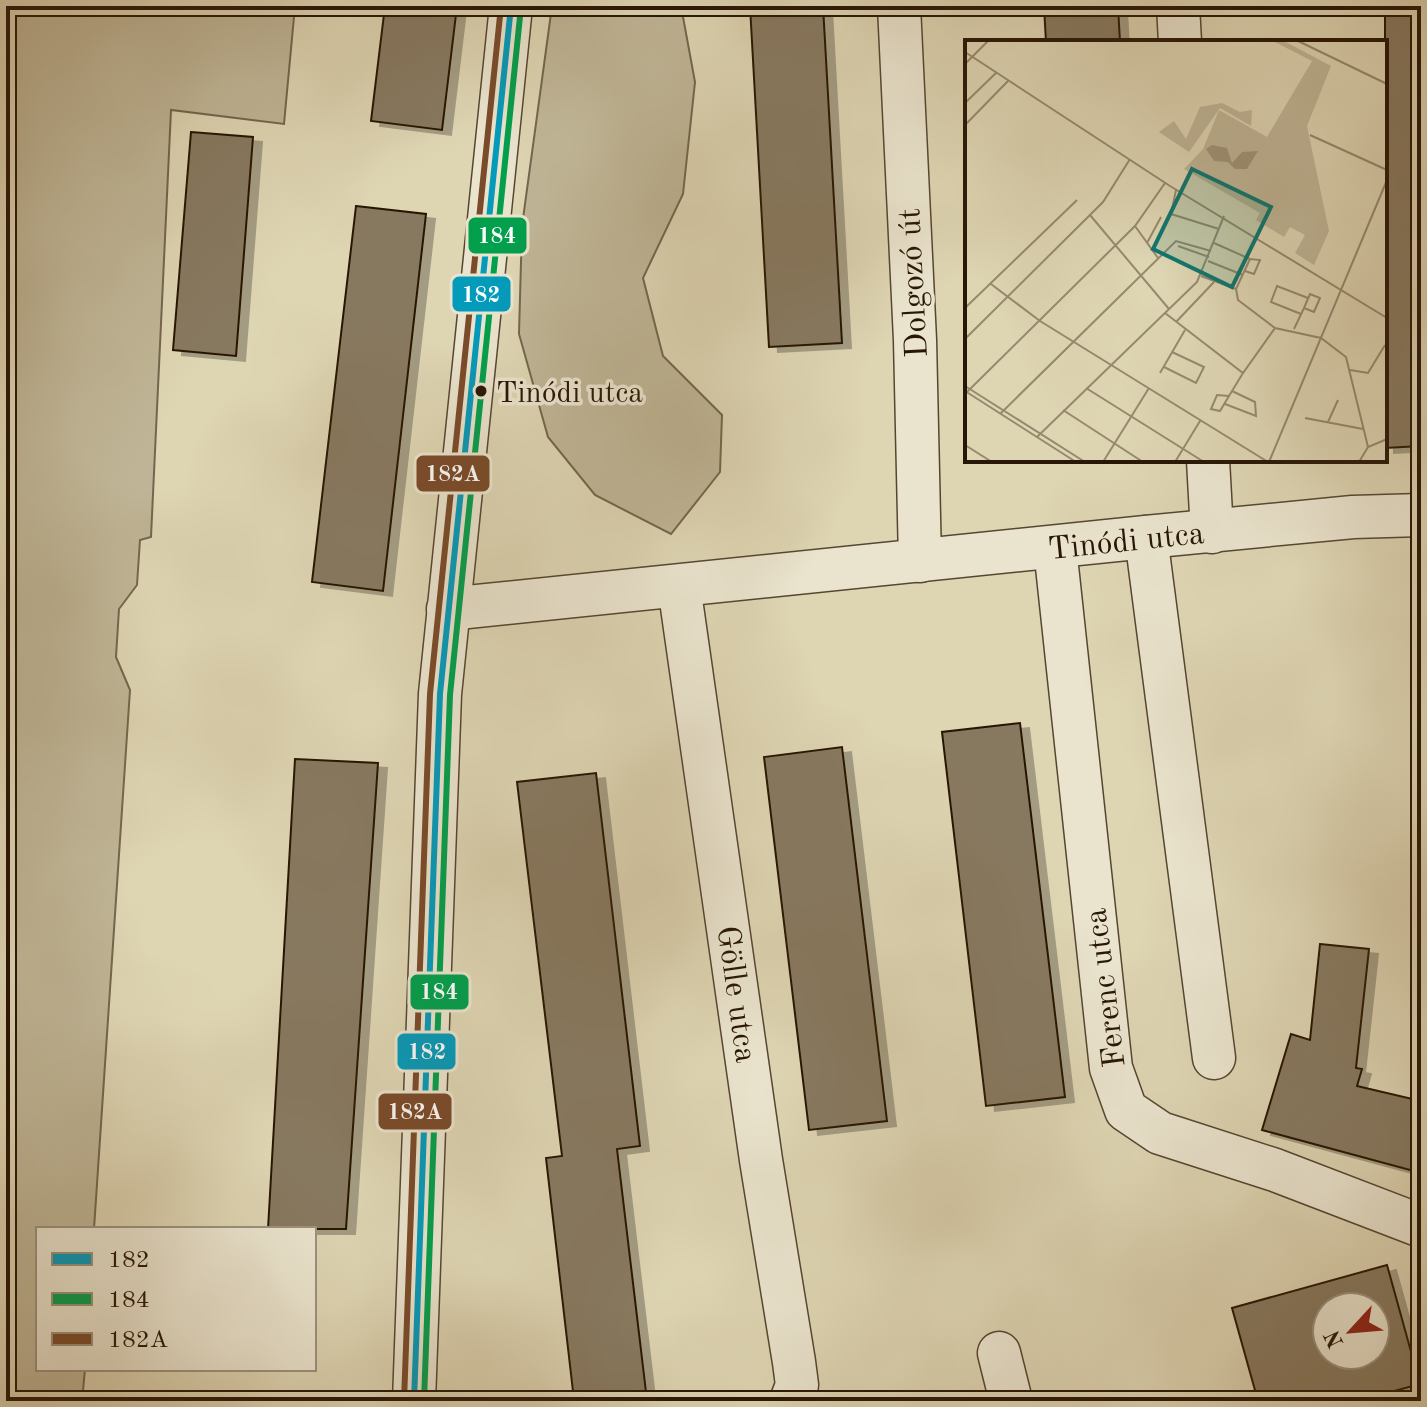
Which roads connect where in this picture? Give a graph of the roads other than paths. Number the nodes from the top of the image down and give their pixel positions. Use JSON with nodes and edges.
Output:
{"nodes":[{"id":1,"x":511,"y":6,"type":"edge"},
{"id":2,"x":899,"y":6,"type":"edge"},
{"id":3,"x":1178,"y":6,"type":"edge"},
{"id":4,"x":1180,"y":40,"type":"edge"},
{"id":5,"x":1208,"y":462,"type":"edge"},
{"id":6,"x":1421,"y":515,"type":"edge"},
{"id":7,"x":1212,"y":532,"type":"junction"},
{"id":8,"x":1146,"y":537,"type":"junction"},
{"id":9,"x":1055,"y":548,"type":"junction"},
{"id":10,"x":920,"y":561,"type":"junction"},
{"id":11,"x":679,"y":586,"type":"junction"},
{"id":12,"x":448,"y":609,"type":"junction"},
{"id":13,"x":1214,"y":1058,"type":"dead end"},
{"id":14,"x":1421,"y":1226,"type":"edge"},
{"id":15,"x":999,"y":1353,"type":"dead end"},
{"id":16,"x":414,"y":1401,"type":"edge"},
{"id":17,"x":791,"y":1401,"type":"edge"},
{"id":18,"x":1011,"y":1401,"type":"edge"}],
"edges":[{"from":1,"to":12,"type":"street"},
{"from":2,"to":10,"type":"street","name":"Dolgozó út"},
{"from":3,"to":4,"type":"street"},
{"from":5,"to":7,"type":"street"},
{"from":6,"to":7,"type":"street","name":"Tinódi utca"},
{"from":7,"to":8,"type":"street","name":"Tinódi utca"},
{"from":8,"to":9,"type":"street","name":"Tinódi utca"},
{"from":8,"to":13,"type":"street"},
{"from":9,"to":10,"type":"street","name":"Tinódi utca"},
{"from":9,"to":14,"type":"street","name":"Ferenc utca"},
{"from":10,"to":11,"type":"street","name":"Tinódi utca"},
{"from":11,"to":12,"type":"street","name":"Tinódi utca"},
{"from":11,"to":17,"type":"street","name":"Gölle utca"},
{"from":12,"to":16,"type":"street"},
{"from":15,"to":18,"type":"street"}]}
